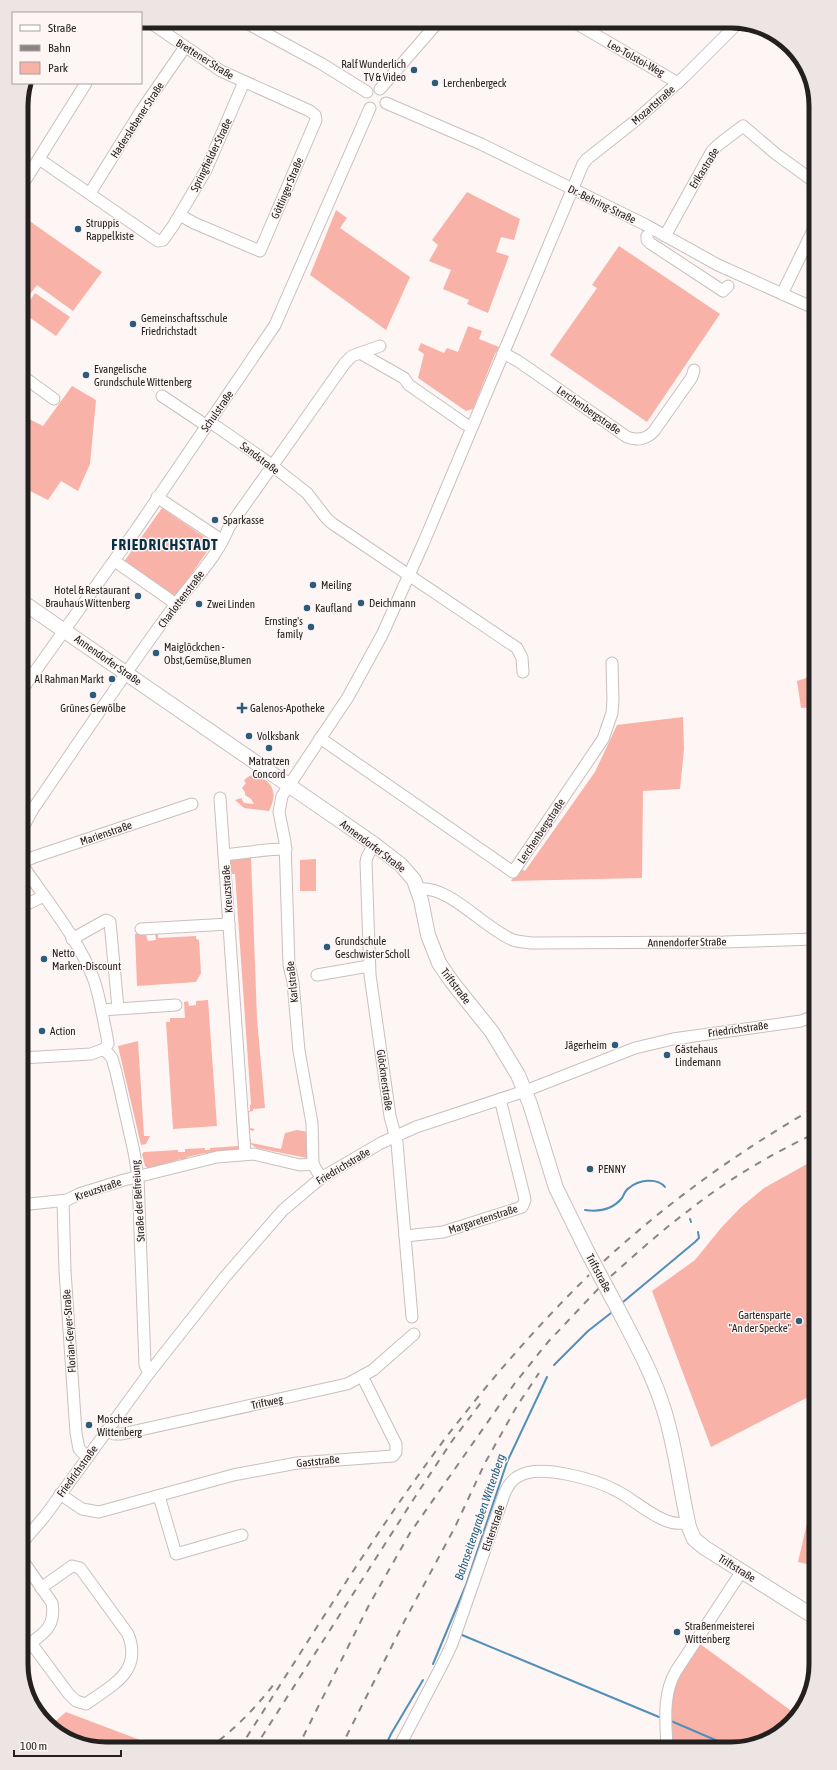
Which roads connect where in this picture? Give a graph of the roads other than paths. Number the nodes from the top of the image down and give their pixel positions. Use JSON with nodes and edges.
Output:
{"nodes":[{"id":1,"x":158,"y":28,"type":"edge"},
{"id":2,"x":256,"y":28,"type":"edge"},
{"id":3,"x":433,"y":28,"type":"edge"},
{"id":4,"x":584,"y":28,"type":"edge"},
{"id":5,"x":733,"y":28,"type":"edge"},
{"id":6,"x":185,"y":47,"type":"junction"},
{"id":7,"x":244,"y":82,"type":"junction"},
{"id":8,"x":678,"y":83,"type":"junction"},
{"id":9,"x":85,"y":84,"type":"edge"},
{"id":10,"x":380,"y":89,"type":"junction"},
{"id":11,"x":367,"y":92,"type":"junction"},
{"id":12,"x":386,"y":102,"type":"junction"},
{"id":13,"x":370,"y":108,"type":"junction"},
{"id":14,"x":39,"y":159,"type":"junction"},
{"id":15,"x":28,"y":176,"type":"edge"},
{"id":16,"x":809,"y":178,"type":"edge"},
{"id":17,"x":572,"y":189,"type":"junction"},
{"id":18,"x":90,"y":194,"type":"junction"},
{"id":19,"x":180,"y":215,"type":"junction"},
{"id":20,"x":647,"y":236,"type":"dead end"},
{"id":21,"x":665,"y":236,"type":"junction"},
{"id":22,"x":809,"y":238,"type":"edge"},
{"id":23,"x":728,"y":286,"type":"dead end"},
{"id":24,"x":782,"y":294,"type":"junction"},
{"id":25,"x":809,"y":305,"type":"edge"},
{"id":26,"x":380,"y":346,"type":"dead end"},
{"id":27,"x":360,"y":353,"type":"junction"},
{"id":28,"x":503,"y":353,"type":"junction"},
{"id":29,"x":694,"y":370,"type":"dead end"},
{"id":30,"x":28,"y":380,"type":"edge"},
{"id":31,"x":162,"y":396,"type":"dead end"},
{"id":32,"x":54,"y":399,"type":"dead end"},
{"id":33,"x":208,"y":424,"type":"junction"},
{"id":34,"x":472,"y":427,"type":"junction"},
{"id":35,"x":271,"y":466,"type":"junction"},
{"id":36,"x":157,"y":497,"type":"junction"},
{"id":37,"x":217,"y":537,"type":"dead end"},
{"id":38,"x":119,"y":564,"type":"dead end"},
{"id":39,"x":409,"y":575,"type":"junction"},
{"id":40,"x":176,"y":604,"type":"junction"},
{"id":41,"x":28,"y":606,"type":"edge"},
{"id":42,"x":65,"y":631,"type":"junction"},
{"id":43,"x":612,"y":663,"type":"dead end"},
{"id":44,"x":523,"y":672,"type":"dead end"},
{"id":45,"x":126,"y":674,"type":"junction"},
{"id":46,"x":28,"y":681,"type":"edge"},
{"id":47,"x":320,"y":738,"type":"junction"},
{"id":48,"x":288,"y":785,"type":"junction"},
{"id":49,"x":220,"y":798,"type":"dead end"},
{"id":50,"x":192,"y":804,"type":"dead end"},
{"id":51,"x":28,"y":818,"type":"edge"},
{"id":52,"x":374,"y":844,"type":"junction"},
{"id":53,"x":286,"y":849,"type":"junction"},
{"id":54,"x":224,"y":855,"type":"junction"},
{"id":55,"x":28,"y":860,"type":"edge"},
{"id":56,"x":28,"y":873,"type":"edge"},
{"id":57,"x":418,"y":889,"type":"junction"},
{"id":58,"x":44,"y":896,"type":"junction"},
{"id":59,"x":28,"y":904,"type":"edge"},
{"id":60,"x":229,"y":924,"type":"junction"},
{"id":61,"x":147,"y":932,"type":"dead end"},
{"id":62,"x":72,"y":939,"type":"junction"},
{"id":63,"x":809,"y":939,"type":"edge"},
{"id":64,"x":369,"y":966,"type":"junction"},
{"id":65,"x":317,"y":975,"type":"dead end"},
{"id":66,"x":176,"y":1005,"type":"dead end"},
{"id":67,"x":118,"y":1008,"type":"junction"},
{"id":68,"x":102,"y":1010,"type":"junction"},
{"id":69,"x":809,"y":1018,"type":"edge"},
{"id":70,"x":104,"y":1049,"type":"junction"},
{"id":71,"x":28,"y":1058,"type":"edge"},
{"id":72,"x":524,"y":1091,"type":"junction"},
{"id":73,"x":500,"y":1099,"type":"junction"},
{"id":74,"x":395,"y":1136,"type":"junction"},
{"id":75,"x":246,"y":1154,"type":"junction"},
{"id":76,"x":313,"y":1164,"type":"junction"},
{"id":77,"x":138,"y":1177,"type":"junction"},
{"id":78,"x":321,"y":1178,"type":"junction"},
{"id":79,"x":63,"y":1201,"type":"junction"},
{"id":80,"x":28,"y":1204,"type":"edge"},
{"id":81,"x":405,"y":1236,"type":"junction"},
{"id":82,"x":412,"y":1317,"type":"dead end"},
{"id":83,"x":414,"y":1334,"type":"dead end"},
{"id":84,"x":149,"y":1373,"type":"junction"},
{"id":85,"x":362,"y":1376,"type":"junction"},
{"id":86,"x":106,"y":1431,"type":"junction"},
{"id":87,"x":87,"y":1457,"type":"junction"},
{"id":88,"x":60,"y":1494,"type":"junction"},
{"id":89,"x":159,"y":1496,"type":"junction"},
{"id":90,"x":688,"y":1522,"type":"junction"},
{"id":91,"x":242,"y":1535,"type":"dead end"},
{"id":92,"x":28,"y":1536,"type":"edge"},
{"id":93,"x":28,"y":1568,"type":"edge"},
{"id":94,"x":742,"y":1571,"type":"junction"},
{"id":95,"x":41,"y":1588,"type":"junction"},
{"id":96,"x":809,"y":1614,"type":"edge"},
{"id":97,"x":31,"y":1642,"type":"junction"},
{"id":98,"x":28,"y":1644,"type":"edge"},
{"id":99,"x":402,"y":1742,"type":"edge"},
{"id":100,"x":667,"y":1742,"type":"edge"}],
"edges":[{"from":1,"to":6,"type":"street","name":"Brettener Straße"},
{"from":2,"to":11,"type":"street"},
{"from":3,"to":10,"type":"street"},
{"from":4,"to":8,"type":"street","name":"Leo-Tolstoi-Weg"},
{"from":5,"to":8,"type":"street","name":"Mozartstraße"},
{"from":6,"to":7,"type":"street","name":"Brettener Straße"},
{"from":6,"to":18,"type":"street","name":"Haderslebener Straße"},
{"from":7,"to":19,"type":"street","name":"Springfielder Straße"},
{"from":7,"to":19,"type":"street","name":"Göttinger Straße"},
{"from":8,"to":17,"type":"street","name":"Mozartstraße"},
{"from":9,"to":14,"type":"street"},
{"from":10,"to":11,"type":"street"},
{"from":10,"to":12,"type":"street"},
{"from":11,"to":13,"type":"street"},
{"from":12,"to":13,"type":"street"},
{"from":12,"to":17,"type":"street","name":"Dr.-Behring-Straße"},
{"from":13,"to":33,"type":"street","name":"Schulstraße"},
{"from":14,"to":15,"type":"street"},
{"from":14,"to":18,"type":"street"},
{"from":16,"to":21,"type":"street","name":"Erikastraße"},
{"from":17,"to":21,"type":"street","name":"Dr.-Behring-Straße"},
{"from":17,"to":28,"type":"street"},
{"from":18,"to":19,"type":"street","name":"Springfielder Straße"},
{"from":20,"to":23,"type":"street"},
{"from":21,"to":24,"type":"street","name":"Dr.-Behring-Straße"},
{"from":22,"to":24,"type":"street"},
{"from":24,"to":25,"type":"street","name":"Dr.-Behring-Straße"},
{"from":26,"to":27,"type":"street","name":"Charlottenstraße"},
{"from":27,"to":34,"type":"street"},
{"from":27,"to":35,"type":"street","name":"Charlottenstraße"},
{"from":28,"to":29,"type":"street","name":"Lerchenbergstraße"},
{"from":28,"to":34,"type":"street"},
{"from":30,"to":32,"type":"street"},
{"from":31,"to":33,"type":"street","name":"Sandstraße"},
{"from":33,"to":35,"type":"street","name":"Sandstraße"},
{"from":33,"to":36,"type":"street","name":"Schulstraße"},
{"from":34,"to":39,"type":"street"},
{"from":35,"to":39,"type":"street","name":"Sandstraße"},
{"from":35,"to":40,"type":"street","name":"Charlottenstraße"},
{"from":36,"to":37,"type":"street"},
{"from":36,"to":42,"type":"street","name":"Schulstraße"},
{"from":38,"to":40,"type":"street"},
{"from":39,"to":44,"type":"street"},
{"from":39,"to":47,"type":"street"},
{"from":40,"to":45,"type":"street","name":"Charlottenstraße"},
{"from":41,"to":42,"type":"main road","name":"Annendorfer Straße"},
{"from":42,"to":45,"type":"main road","name":"Annendorfer Straße"},
{"from":42,"to":46,"type":"street","name":"Schulstraße"},
{"from":43,"to":47,"type":"street","name":"Lerchenbergstraße"},
{"from":45,"to":48,"type":"main road","name":"Annendorfer Straße"},
{"from":45,"to":51,"type":"street","name":"Charlottenstraße"},
{"from":47,"to":48,"type":"street"},
{"from":48,"to":52,"type":"main road","name":"Annendorfer Straße"},
{"from":48,"to":53,"type":"street","name":"Karlstraße"},
{"from":49,"to":54,"type":"street","name":"Kreuzstraße"},
{"from":50,"to":55,"type":"street","name":"Marienstraße"},
{"from":52,"to":57,"type":"main road","name":"Annendorfer Straße"},
{"from":52,"to":64,"type":"street","name":"Glöcknerstraße"},
{"from":53,"to":54,"type":"street","name":"Kreuzstraße"},
{"from":53,"to":76,"type":"street","name":"Karlstraße"},
{"from":54,"to":60,"type":"street","name":"Kreuzstraße"},
{"from":56,"to":58,"type":"street"},
{"from":57,"to":63,"type":"street","name":"Annendorfer Straße"},
{"from":57,"to":72,"type":"main road","name":"Triftstraße"},
{"from":58,"to":59,"type":"street"},
{"from":58,"to":62,"type":"street"},
{"from":60,"to":61,"type":"street","name":"Kreuzstraße"},
{"from":60,"to":75,"type":"street","name":"Kreuzstraße"},
{"from":62,"to":67,"type":"street"},
{"from":62,"to":68,"type":"street"},
{"from":64,"to":65,"type":"street"},
{"from":64,"to":74,"type":"street","name":"Glöcknerstraße"},
{"from":66,"to":67,"type":"street"},
{"from":67,"to":68,"type":"street"},
{"from":68,"to":70,"type":"street"},
{"from":69,"to":72,"type":"street","name":"Friedrichstraße"},
{"from":70,"to":71,"type":"street"},
{"from":70,"to":77,"type":"street","name":"Straße der Befreiung"},
{"from":72,"to":73,"type":"street","name":"Friedrichstraße"},
{"from":72,"to":90,"type":"main road","name":"Triftstraße","bridge":true},
{"from":73,"to":74,"type":"street","name":"Friedrichstraße"},
{"from":73,"to":81,"type":"street","name":"Margaretenstraße"},
{"from":74,"to":78,"type":"street","name":"Friedrichstraße"},
{"from":74,"to":81,"type":"street","name":"Glöcknerstraße"},
{"from":75,"to":76,"type":"street","name":"Kreuzstraße"},
{"from":75,"to":77,"type":"street","name":"Kreuzstraße"},
{"from":76,"to":78,"type":"street","name":"Karlstraße"},
{"from":77,"to":79,"type":"street","name":"Kreuzstraße"},
{"from":77,"to":84,"type":"street","name":"Straße der Befreiung"},
{"from":78,"to":84,"type":"street","name":"Friedrichstraße"},
{"from":79,"to":80,"type":"street","name":"Kreuzstraße"},
{"from":79,"to":87,"type":"street","name":"Florian-Geyer-Straße"},
{"from":81,"to":82,"type":"street","name":"Glöcknerstraße"},
{"from":83,"to":85,"type":"street","name":"Triftweg"},
{"from":84,"to":86,"type":"street","name":"Friedrichstraße"},
{"from":85,"to":86,"type":"street","name":"Triftweg"},
{"from":85,"to":89,"type":"street","name":"Gaststraße"},
{"from":86,"to":87,"type":"street","name":"Friedrichstraße"},
{"from":87,"to":88,"type":"street","name":"Friedrichstraße"},
{"from":88,"to":89,"type":"street","name":"Gaststraße"},
{"from":88,"to":92,"type":"street","name":"Friedrichstraße"},
{"from":89,"to":91,"type":"street"},
{"from":90,"to":94,"type":"main road","name":"Triftstraße"},
{"from":90,"to":99,"type":"street","name":"Elsterstraße"},
{"from":93,"to":95,"type":"street"},
{"from":94,"to":96,"type":"main road","name":"Triftstraße"},
{"from":94,"to":100,"type":"street"},
{"from":95,"to":97,"type":"street"},
{"from":95,"to":97,"type":"street"},
{"from":97,"to":98,"type":"street"}]}
